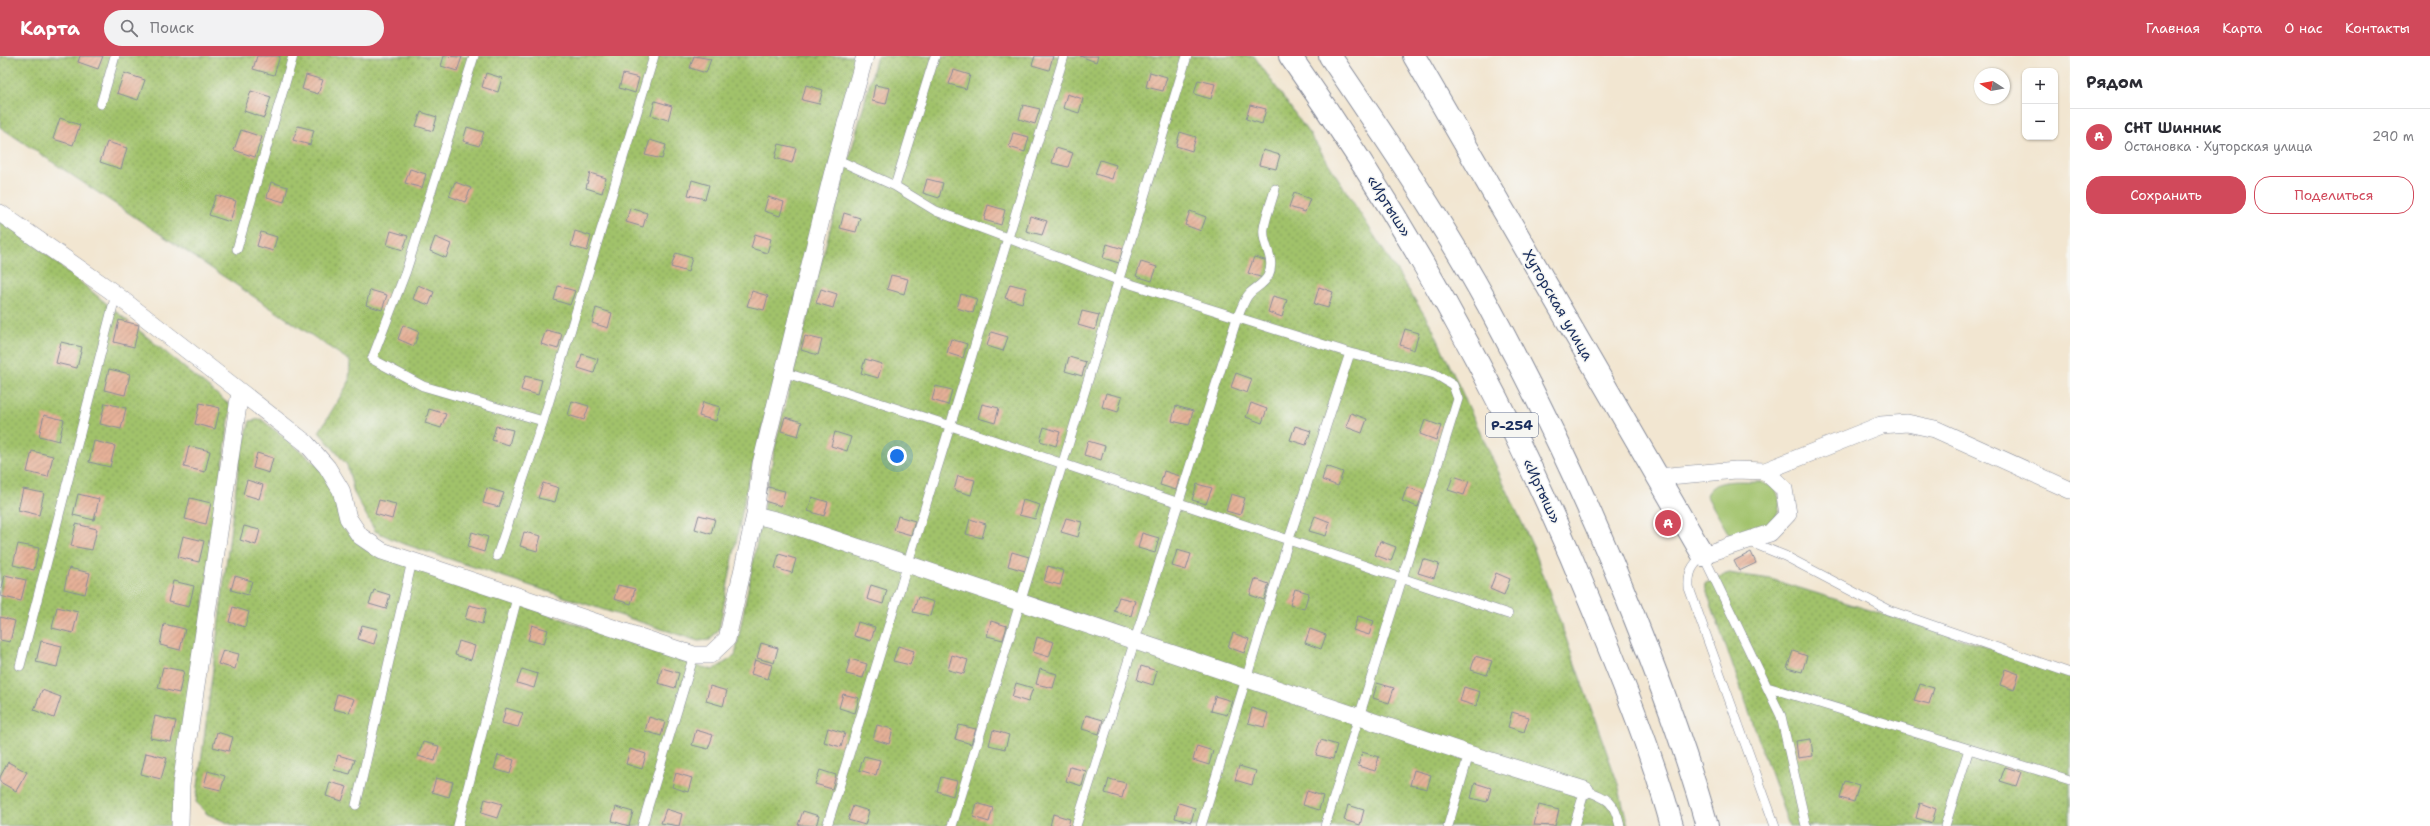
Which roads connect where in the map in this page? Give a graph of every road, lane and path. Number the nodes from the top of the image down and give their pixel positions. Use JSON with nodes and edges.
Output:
{"nodes":[{"id":1,"x":115,"y":56,"type":"edge"},
{"id":2,"x":293,"y":56,"type":"edge"},
{"id":3,"x":474,"y":56,"type":"edge"},
{"id":4,"x":654,"y":56,"type":"edge"},
{"id":5,"x":865,"y":56,"type":"edge"},
{"id":6,"x":935,"y":56,"type":"edge"},
{"id":7,"x":1064,"y":56,"type":"edge"},
{"id":8,"x":1187,"y":56,"type":"edge"},
{"id":9,"x":1290,"y":56,"type":"edge"},
{"id":10,"x":1330,"y":56,"type":"edge"},
{"id":11,"x":1414,"y":56,"type":"edge"},
{"id":12,"x":101,"y":104,"type":"dead end"},
{"id":13,"x":836,"y":159,"type":"junction"},
{"id":14,"x":895,"y":186,"type":"junction"},
{"id":15,"x":1275,"y":189,"type":"dead end"},
{"id":16,"x":0,"y":213,"type":"edge"},
{"id":17,"x":1006,"y":240,"type":"junction"},
{"id":18,"x":236,"y":249,"type":"dead end"},
{"id":19,"x":1118,"y":280,"type":"junction"},
{"id":20,"x":116,"y":294,"type":"junction"},
{"id":21,"x":1237,"y":318,"type":"junction"},
{"id":22,"x":1350,"y":353,"type":"junction"},
{"id":23,"x":783,"y":372,"type":"junction"},
{"id":24,"x":240,"y":392,"type":"junction"},
{"id":25,"x":543,"y":421,"type":"junction"},
{"id":26,"x":951,"y":426,"type":"junction"},
{"id":27,"x":1064,"y":464,"type":"junction"},
{"id":28,"x":1765,"y":471,"type":"junction"},
{"id":29,"x":1658,"y":477,"type":"junction"},
{"id":30,"x":2070,"y":490,"type":"edge"},
{"id":31,"x":1178,"y":502,"type":"junction"},
{"id":32,"x":755,"y":515,"type":"junction"},
{"id":33,"x":1289,"y":539,"type":"junction"},
{"id":34,"x":1746,"y":540,"type":"junction"},
{"id":35,"x":1703,"y":555,"type":"junction"},
{"id":36,"x":497,"y":556,"type":"dead end"},
{"id":37,"x":412,"y":561,"type":"junction"},
{"id":38,"x":907,"y":565,"type":"junction"},
{"id":39,"x":1401,"y":578,"type":"junction"},
{"id":40,"x":517,"y":598,"type":"junction"},
{"id":41,"x":1019,"y":603,"type":"junction"},
{"id":42,"x":1508,"y":614,"type":"dead end"},
{"id":43,"x":1134,"y":641,"type":"junction"},
{"id":44,"x":694,"y":655,"type":"junction"},
{"id":45,"x":20,"y":666,"type":"dead end"},
{"id":46,"x":2070,"y":673,"type":"edge"},
{"id":47,"x":1247,"y":679,"type":"junction"},
{"id":48,"x":1767,"y":687,"type":"junction"},
{"id":49,"x":1357,"y":716,"type":"junction"},
{"id":50,"x":1969,"y":750,"type":"junction"},
{"id":51,"x":1469,"y":754,"type":"junction"},
{"id":52,"x":2070,"y":780,"type":"edge"},
{"id":53,"x":1585,"y":790,"type":"junction"},
{"id":54,"x":356,"y":805,"type":"dead end"},
{"id":55,"x":180,"y":826,"type":"edge"},
{"id":56,"x":458,"y":826,"type":"edge"},
{"id":57,"x":642,"y":826,"type":"edge"},
{"id":58,"x":827,"y":826,"type":"edge"},
{"id":59,"x":952,"y":826,"type":"edge"},
{"id":60,"x":1076,"y":826,"type":"edge"},
{"id":61,"x":1201,"y":826,"type":"edge"},
{"id":62,"x":1325,"y":826,"type":"edge"},
{"id":63,"x":1448,"y":826,"type":"edge"},
{"id":64,"x":1574,"y":826,"type":"edge"},
{"id":65,"x":1620,"y":826,"type":"edge"},
{"id":66,"x":1672,"y":826,"type":"edge"},
{"id":67,"x":1707,"y":826,"type":"edge"},
{"id":68,"x":1775,"y":826,"type":"edge"},
{"id":69,"x":1806,"y":826,"type":"edge"},
{"id":70,"x":1945,"y":826,"type":"edge"}],
"edges":[{"from":1,"to":12,"type":"lane"},
{"from":2,"to":18,"type":"lane"},
{"from":3,"to":25,"type":"lane"},
{"from":4,"to":25,"type":"lane"},
{"from":5,"to":13,"type":"street"},
{"from":6,"to":14,"type":"lane"},
{"from":7,"to":17,"type":"lane"},
{"from":8,"to":19,"type":"lane"},
{"from":9,"to":66,"type":"main road","name":"«Иртыш»","number":"Р-254"},
{"from":10,"to":67,"type":"main road","number":"Р-254"},
{"from":11,"to":29,"type":"main road","name":"Хуторская улица"},
{"from":13,"to":14,"type":"lane"},
{"from":13,"to":23,"type":"street"},
{"from":14,"to":17,"type":"lane"},
{"from":15,"to":21,"type":"lane"},
{"from":16,"to":20,"type":"street"},
{"from":17,"to":19,"type":"lane"},
{"from":17,"to":26,"type":"lane"},
{"from":19,"to":21,"type":"lane"},
{"from":19,"to":27,"type":"lane"},
{"from":20,"to":24,"type":"street"},
{"from":20,"to":45,"type":"lane"},
{"from":21,"to":22,"type":"lane"},
{"from":21,"to":31,"type":"lane"},
{"from":22,"to":33,"type":"lane"},
{"from":22,"to":39,"type":"lane"},
{"from":23,"to":26,"type":"lane"},
{"from":23,"to":32,"type":"street"},
{"from":24,"to":37,"type":"street"},
{"from":24,"to":55,"type":"street"},
{"from":25,"to":36,"type":"lane"},
{"from":26,"to":27,"type":"lane"},
{"from":26,"to":38,"type":"lane"},
{"from":27,"to":31,"type":"lane"},
{"from":27,"to":41,"type":"lane"},
{"from":28,"to":29,"type":"street"},
{"from":28,"to":30,"type":"street"},
{"from":28,"to":34,"type":"street"},
{"from":29,"to":35,"type":"main road","name":"Хуторская улица"},
{"from":31,"to":33,"type":"lane"},
{"from":31,"to":43,"type":"lane"},
{"from":32,"to":38,"type":"street"},
{"from":32,"to":44,"type":"street"},
{"from":33,"to":39,"type":"lane"},
{"from":33,"to":47,"type":"lane"},
{"from":34,"to":35,"type":"street"},
{"from":34,"to":46,"type":"lane"},
{"from":35,"to":48,"type":"lane"},
{"from":35,"to":68,"type":"lane"},
{"from":37,"to":40,"type":"street"},
{"from":37,"to":54,"type":"lane"},
{"from":38,"to":41,"type":"street"},
{"from":38,"to":58,"type":"lane"},
{"from":39,"to":42,"type":"lane"},
{"from":39,"to":49,"type":"lane"},
{"from":40,"to":44,"type":"street"},
{"from":40,"to":56,"type":"lane"},
{"from":41,"to":43,"type":"street"},
{"from":41,"to":59,"type":"lane"},
{"from":43,"to":47,"type":"street"},
{"from":43,"to":60,"type":"lane"},
{"from":44,"to":57,"type":"lane"},
{"from":47,"to":49,"type":"street"},
{"from":47,"to":61,"type":"lane"},
{"from":48,"to":50,"type":"lane"},
{"from":48,"to":69,"type":"lane"},
{"from":49,"to":51,"type":"street"},
{"from":49,"to":62,"type":"lane"},
{"from":50,"to":52,"type":"lane"},
{"from":50,"to":70,"type":"lane"},
{"from":51,"to":53,"type":"street"},
{"from":51,"to":63,"type":"lane"},
{"from":53,"to":64,"type":"lane"},
{"from":53,"to":65,"type":"lane"}]}
